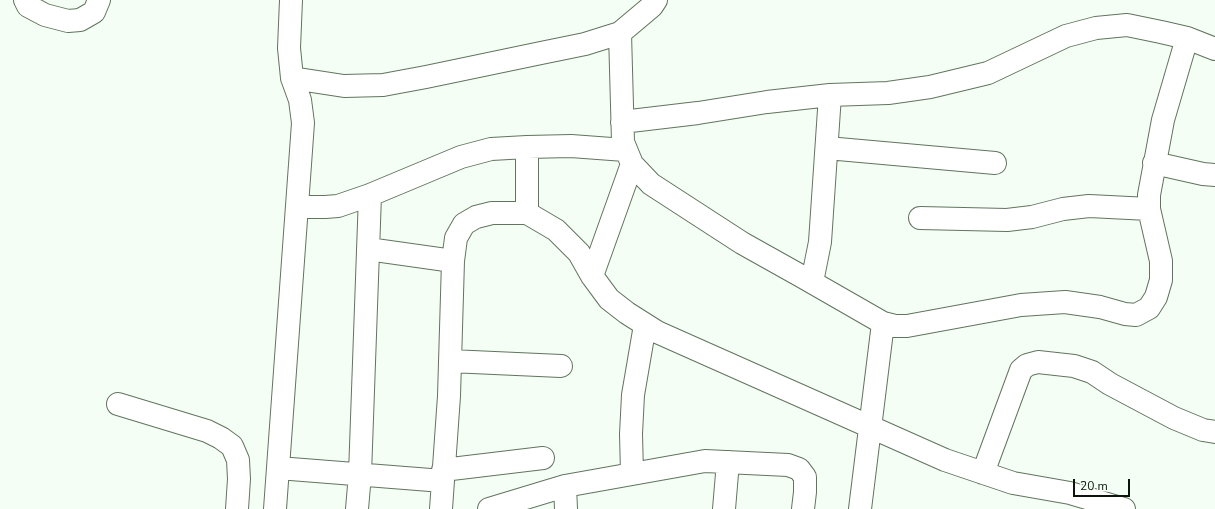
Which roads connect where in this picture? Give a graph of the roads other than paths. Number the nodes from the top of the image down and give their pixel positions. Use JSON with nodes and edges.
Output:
{"nodes":[{"id":1,"x":25,"y":0,"type":"edge"},
{"id":2,"x":99,"y":0,"type":"edge"},
{"id":3,"x":291,"y":0,"type":"edge"},
{"id":4,"x":656,"y":0,"type":"edge"},
{"id":5,"x":620,"y":33,"type":"junction"},
{"id":6,"x":1188,"y":38,"type":"junction"},
{"id":7,"x":1215,"y":49,"type":"edge"},
{"id":8,"x":292,"y":78,"type":"junction"},
{"id":9,"x":830,"y":96,"type":"junction"},
{"id":10,"x":622,"y":122,"type":"junction"},
{"id":11,"x":527,"y":147,"type":"junction"},
{"id":12,"x":826,"y":148,"type":"junction"},
{"id":13,"x":629,"y":157,"type":"junction"},
{"id":14,"x":995,"y":163,"type":"dead end"},
{"id":15,"x":1154,"y":163,"type":"junction"},
{"id":16,"x":1215,"y":175,"type":"edge"},
{"id":17,"x":370,"y":195,"type":"junction"},
{"id":18,"x":297,"y":207,"type":"junction"},
{"id":19,"x":1149,"y":209,"type":"junction"},
{"id":20,"x":527,"y":213,"type":"junction"},
{"id":21,"x":920,"y":218,"type":"dead end"},
{"id":22,"x":368,"y":248,"type":"junction"},
{"id":23,"x":453,"y":261,"type":"junction"},
{"id":24,"x":592,"y":276,"type":"junction"},
{"id":25,"x":812,"y":282,"type":"junction"},
{"id":26,"x":883,"y":323,"type":"junction"},
{"id":27,"x":646,"y":325,"type":"junction"},
{"id":28,"x":450,"y":361,"type":"junction"},
{"id":29,"x":561,"y":366,"type":"dead end"},
{"id":30,"x":118,"y":404,"type":"dead end"},
{"id":31,"x":870,"y":427,"type":"junction"},
{"id":32,"x":1215,"y":432,"type":"edge"},
{"id":33,"x":543,"y":458,"type":"dead end"},
{"id":34,"x":728,"y":462,"type":"junction"},
{"id":35,"x":278,"y":468,"type":"junction"},
{"id":36,"x":632,"y":473,"type":"junction"},
{"id":37,"x":983,"y":473,"type":"junction"},
{"id":38,"x":360,"y":474,"type":"junction"},
{"id":39,"x":443,"y":476,"type":"junction"},
{"id":40,"x":565,"y":486,"type":"junction"},
{"id":41,"x":237,"y":509,"type":"edge"},
{"id":42,"x":275,"y":509,"type":"edge"},
{"id":43,"x":357,"y":509,"type":"edge"},
{"id":44,"x":441,"y":509,"type":"edge"},
{"id":45,"x":489,"y":509,"type":"edge"},
{"id":46,"x":566,"y":509,"type":"edge"},
{"id":47,"x":724,"y":509,"type":"edge"},
{"id":48,"x":803,"y":509,"type":"edge"},
{"id":49,"x":860,"y":509,"type":"edge"},
{"id":50,"x":1124,"y":509,"type":"edge"}],
"edges":[{"from":1,"to":2,"type":"street"},
{"from":3,"to":8,"type":"street"},
{"from":4,"to":5,"type":"street"},
{"from":5,"to":8,"type":"street"},
{"from":5,"to":10,"type":"street"},
{"from":6,"to":7,"type":"street"},
{"from":6,"to":9,"type":"street"},
{"from":6,"to":15,"type":"street"},
{"from":8,"to":18,"type":"street"},
{"from":9,"to":10,"type":"street"},
{"from":9,"to":12,"type":"street"},
{"from":10,"to":13,"type":"street"},
{"from":11,"to":13,"type":"street"},
{"from":11,"to":17,"type":"street"},
{"from":11,"to":20,"type":"street"},
{"from":12,"to":14,"type":"street"},
{"from":12,"to":25,"type":"street"},
{"from":13,"to":24,"type":"street"},
{"from":13,"to":25,"type":"street"},
{"from":15,"to":16,"type":"street"},
{"from":15,"to":19,"type":"street"},
{"from":17,"to":18,"type":"street"},
{"from":17,"to":22,"type":"street"},
{"from":18,"to":35,"type":"street"},
{"from":19,"to":21,"type":"street"},
{"from":19,"to":26,"type":"street"},
{"from":20,"to":23,"type":"street"},
{"from":20,"to":24,"type":"street"},
{"from":22,"to":23,"type":"street"},
{"from":22,"to":38,"type":"street"},
{"from":23,"to":28,"type":"street"},
{"from":24,"to":27,"type":"street"},
{"from":25,"to":26,"type":"street"},
{"from":26,"to":31,"type":"street"},
{"from":27,"to":31,"type":"street"},
{"from":27,"to":36,"type":"street"},
{"from":28,"to":29,"type":"street"},
{"from":28,"to":39,"type":"street"},
{"from":30,"to":41,"type":"street"},
{"from":31,"to":37,"type":"street"},
{"from":31,"to":49,"type":"street"},
{"from":32,"to":37,"type":"street"},
{"from":33,"to":39,"type":"street"},
{"from":34,"to":36,"type":"street"},
{"from":34,"to":47,"type":"street"},
{"from":34,"to":48,"type":"street"},
{"from":35,"to":38,"type":"street"},
{"from":35,"to":42,"type":"street"},
{"from":36,"to":40,"type":"street"},
{"from":37,"to":50,"type":"street"},
{"from":38,"to":39,"type":"street"},
{"from":38,"to":43,"type":"street"},
{"from":39,"to":44,"type":"street"},
{"from":40,"to":45,"type":"street"},
{"from":40,"to":46,"type":"street"}]}
